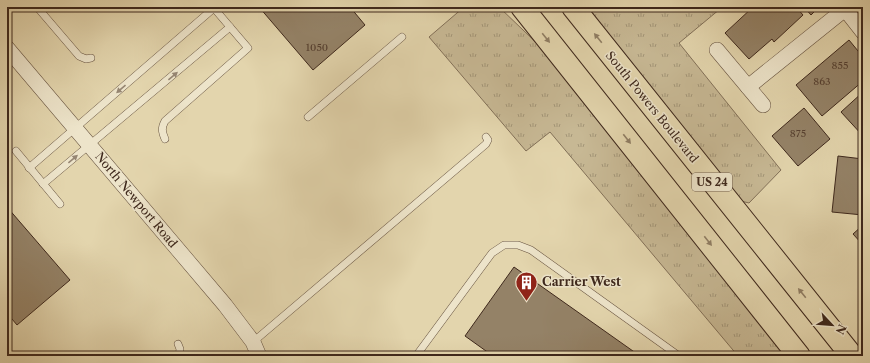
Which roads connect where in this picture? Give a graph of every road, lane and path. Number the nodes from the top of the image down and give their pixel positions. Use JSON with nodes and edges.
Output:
{"nodes":[{"id":1,"x":37,"y":7,"type":"edge"},
{"id":2,"x":522,"y":7,"type":"edge"},
{"id":3,"x":573,"y":7,"type":"edge"},
{"id":4,"x":213,"y":8,"type":"edge"},
{"id":5,"x":230,"y":27,"type":"junction"},
{"id":6,"x":863,"y":32,"type":"edge"},
{"id":7,"x":402,"y":37,"type":"dead end"},
{"id":8,"x":7,"y":48,"type":"edge"},
{"id":9,"x":717,"y":50,"type":"dead end"},
{"id":10,"x":91,"y":58,"type":"dead end"},
{"id":11,"x":748,"y":87,"type":"junction"},
{"id":12,"x":763,"y":105,"type":"dead end"},
{"id":13,"x":308,"y":117,"type":"dead end"},
{"id":14,"x":75,"y":128,"type":"junction"},
{"id":15,"x":486,"y":137,"type":"dead end"},
{"id":16,"x":165,"y":139,"type":"dead end"},
{"id":17,"x":89,"y":146,"type":"junction"},
{"id":18,"x":16,"y":151,"type":"dead end"},
{"id":19,"x":29,"y":168,"type":"junction"},
{"id":20,"x":43,"y":184,"type":"junction"},
{"id":21,"x":60,"y":204,"type":"dead end"},
{"id":22,"x":252,"y":342,"type":"junction"},
{"id":23,"x":178,"y":344,"type":"dead end"},
{"id":24,"x":180,"y":356,"type":"edge"},
{"id":25,"x":259,"y":356,"type":"edge"},
{"id":26,"x":416,"y":356,"type":"edge"},
{"id":27,"x":679,"y":356,"type":"edge"},
{"id":28,"x":799,"y":356,"type":"edge"},
{"id":29,"x":852,"y":356,"type":"edge"}],
"edges":[{"from":1,"to":10,"type":"lane"},
{"from":2,"to":28,"type":"highway","one_way":true},
{"from":29,"to":3,"type":"highway","name":"South Powers Boulevard","number":"US 24","one_way":true},
{"from":4,"to":5,"type":"lane"},
{"from":4,"to":14,"type":"lane","one_way":true},
{"from":5,"to":16,"type":"lane"},
{"from":17,"to":5,"type":"lane","one_way":true},
{"from":6,"to":11,"type":"street"},
{"from":7,"to":13,"type":"lane"},
{"from":8,"to":14,"type":"street","name":"North Newport Road"},
{"from":9,"to":11,"type":"street"},
{"from":11,"to":12,"type":"street"},
{"from":14,"to":17,"type":"street","name":"North Newport Road"},
{"from":14,"to":19,"type":"lane"},
{"from":15,"to":22,"type":"lane"},
{"from":20,"to":17,"type":"lane","one_way":true},
{"from":17,"to":22,"type":"street","name":"North Newport Road"},
{"from":18,"to":19,"type":"lane"},
{"from":19,"to":20,"type":"lane"},
{"from":20,"to":21,"type":"lane"},
{"from":22,"to":25,"type":"street","name":"North Newport Road"},
{"from":23,"to":24,"type":"lane"},
{"from":26,"to":27,"type":"lane"}]}
